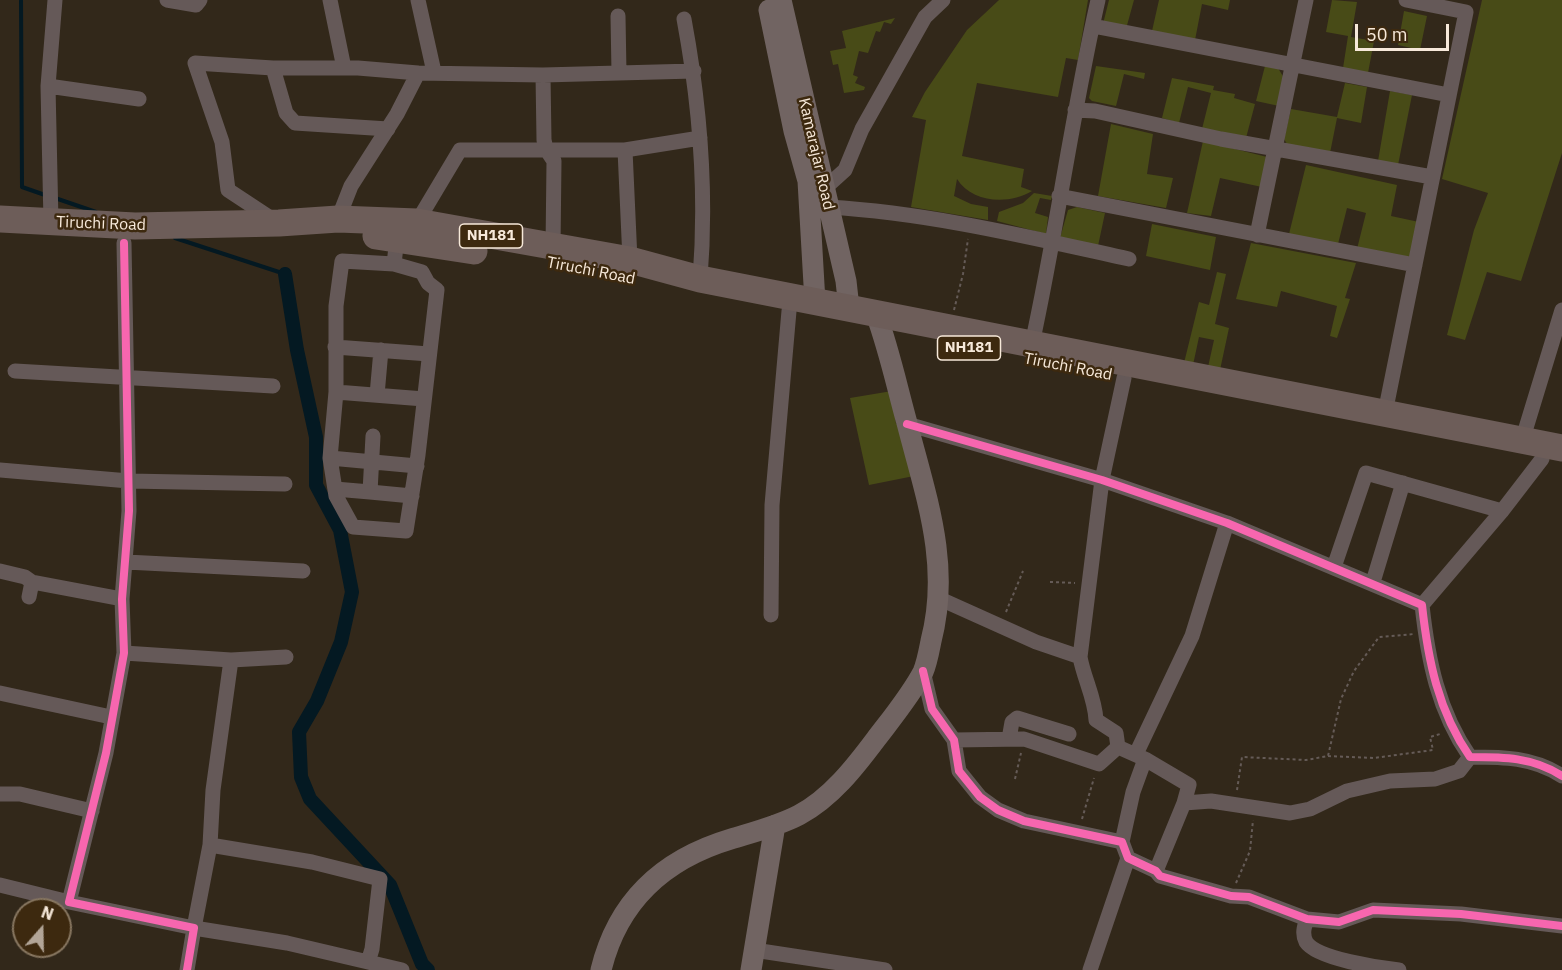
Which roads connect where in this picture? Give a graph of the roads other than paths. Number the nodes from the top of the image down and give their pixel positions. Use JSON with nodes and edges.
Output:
{"nodes":[{"id":1,"x":55,"y":0,"type":"edge"},
{"id":2,"x":167,"y":0,"type":"edge"},
{"id":3,"x":200,"y":0,"type":"edge"},
{"id":4,"x":330,"y":0,"type":"edge"},
{"id":5,"x":418,"y":0,"type":"edge"},
{"id":6,"x":767,"y":0,"type":"edge"},
{"id":7,"x":781,"y":0,"type":"edge"},
{"id":8,"x":944,"y":0,"type":"edge"},
{"id":9,"x":1098,"y":0,"type":"edge"},
{"id":10,"x":1306,"y":0,"type":"edge"},
{"id":11,"x":1406,"y":0,"type":"edge"},
{"id":12,"x":618,"y":16,"type":"dead end"},
{"id":13,"x":684,"y":19,"type":"dead end"},
{"id":14,"x":1093,"y":26,"type":"junction"},
{"id":15,"x":1292,"y":65,"type":"junction"},
{"id":16,"x":273,"y":68,"type":"junction"},
{"id":17,"x":344,"y":68,"type":"junction"},
{"id":18,"x":694,"y":71,"type":"junction"},
{"id":19,"x":434,"y":72,"type":"junction"},
{"id":20,"x":418,"y":73,"type":"junction"},
{"id":21,"x":619,"y":73,"type":"junction"},
{"id":22,"x":543,"y":75,"type":"junction"},
{"id":23,"x":48,"y":86,"type":"junction"},
{"id":24,"x":1449,"y":95,"type":"junction"},
{"id":25,"x":139,"y":99,"type":"dead end"},
{"id":26,"x":1075,"y":110,"type":"junction"},
{"id":27,"x":388,"y":129,"type":"junction"},
{"id":28,"x":700,"y":138,"type":"junction"},
{"id":29,"x":1277,"y":147,"type":"junction"},
{"id":30,"x":546,"y":148,"type":"junction"},
{"id":31,"x":625,"y":150,"type":"junction"},
{"id":32,"x":1432,"y":177,"type":"junction"},
{"id":33,"x":1059,"y":196,"type":"junction"},
{"id":34,"x":826,"y":198,"type":"junction"},
{"id":35,"x":51,"y":217,"type":"junction"},
{"id":36,"x":0,"y":219,"type":"edge"},
{"id":37,"x":338,"y":219,"type":"junction"},
{"id":38,"x":279,"y":230,"type":"junction"},
{"id":39,"x":1257,"y":235,"type":"junction"},
{"id":40,"x":0,"y":236,"type":"edge"},
{"id":41,"x":129,"y":237,"type":"junction"},
{"id":42,"x":403,"y":241,"type":"junction"},
{"id":43,"x":1054,"y":242,"type":"junction"},
{"id":44,"x":553,"y":248,"type":"junction"},
{"id":45,"x":1129,"y":259,"type":"dead end"},
{"id":46,"x":630,"y":260,"type":"junction"},
{"id":47,"x":1415,"y":266,"type":"junction"},
{"id":48,"x":700,"y":279,"type":"junction"},
{"id":49,"x":815,"y":302,"type":"junction"},
{"id":50,"x":849,"y":308,"type":"junction"},
{"id":51,"x":1562,"y":310,"type":"edge"},
{"id":52,"x":789,"y":311,"type":"junction"},
{"id":53,"x":879,"y":322,"type":"junction"},
{"id":54,"x":1032,"y":344,"type":"junction"},
{"id":55,"x":335,"y":347,"type":"junction"},
{"id":56,"x":381,"y":351,"type":"junction"},
{"id":57,"x":429,"y":354,"type":"junction"},
{"id":58,"x":15,"y":371,"type":"dead end"},
{"id":59,"x":125,"y":377,"type":"junction"},
{"id":60,"x":1124,"y":378,"type":"junction"},
{"id":61,"x":273,"y":386,"type":"dead end"},
{"id":62,"x":1231,"y":391,"type":"junction"},
{"id":63,"x":336,"y":392,"type":"junction"},
{"id":64,"x":376,"y":395,"type":"junction"},
{"id":65,"x":424,"y":399,"type":"junction"},
{"id":66,"x":1385,"y":413,"type":"junction"},
{"id":67,"x":907,"y":424,"type":"junction"},
{"id":68,"x":373,"y":436,"type":"dead end"},
{"id":69,"x":1522,"y":441,"type":"junction"},
{"id":70,"x":1555,"y":456,"type":"edge"},
{"id":71,"x":330,"y":458,"type":"junction"},
{"id":72,"x":372,"y":462,"type":"junction"},
{"id":73,"x":417,"y":466,"type":"junction"},
{"id":74,"x":0,"y":470,"type":"edge"},
{"id":75,"x":1102,"y":480,"type":"junction"},
{"id":76,"x":129,"y":481,"type":"junction"},
{"id":77,"x":1403,"y":483,"type":"junction"},
{"id":78,"x":285,"y":484,"type":"dead end"},
{"id":79,"x":335,"y":489,"type":"junction"},
{"id":80,"x":370,"y":492,"type":"junction"},
{"id":81,"x":412,"y":496,"type":"junction"},
{"id":82,"x":1502,"y":511,"type":"junction"},
{"id":83,"x":1227,"y":523,"type":"junction"},
{"id":84,"x":126,"y":562,"type":"junction"},
{"id":85,"x":1334,"y":567,"type":"junction"},
{"id":86,"x":0,"y":571,"type":"edge"},
{"id":87,"x":303,"y":571,"type":"dead end"},
{"id":88,"x":1373,"y":582,"type":"junction"},
{"id":89,"x":938,"y":598,"type":"junction"},
{"id":90,"x":122,"y":599,"type":"junction"},
{"id":91,"x":1422,"y":605,"type":"junction"},
{"id":92,"x":771,"y":615,"type":"dead end"},
{"id":93,"x":124,"y":653,"type":"junction"},
{"id":94,"x":286,"y":657,"type":"dead end"},
{"id":95,"x":1080,"y":657,"type":"junction"},
{"id":96,"x":231,"y":660,"type":"junction"},
{"id":97,"x":924,"y":671,"type":"junction"},
{"id":98,"x":0,"y":693,"type":"edge"},
{"id":99,"x":111,"y":717,"type":"junction"},
{"id":100,"x":1069,"y":734,"type":"dead end"},
{"id":101,"x":1017,"y":739,"type":"junction"},
{"id":102,"x":954,"y":740,"type":"junction"},
{"id":103,"x":1118,"y":747,"type":"junction"},
{"id":104,"x":1141,"y":756,"type":"junction"},
{"id":105,"x":1470,"y":757,"type":"junction"},
{"id":106,"x":1562,"y":776,"type":"edge"},
{"id":107,"x":0,"y":794,"type":"edge"},
{"id":108,"x":1185,"y":803,"type":"junction"},
{"id":109,"x":92,"y":811,"type":"junction"},
{"id":110,"x":775,"y":825,"type":"junction"},
{"id":111,"x":1122,"y":842,"type":"junction"},
{"id":112,"x":210,"y":845,"type":"junction"},
{"id":113,"x":1128,"y":858,"type":"junction"},
{"id":114,"x":1156,"y":871,"type":"junction"},
{"id":115,"x":0,"y":885,"type":"edge"},
{"id":116,"x":53,"y":898,"type":"edge"},
{"id":117,"x":70,"y":898,"type":"edge"},
{"id":118,"x":72,"y":903,"type":"edge"},
{"id":119,"x":1307,"y":919,"type":"junction"},
{"id":120,"x":1562,"y":926,"type":"edge"},
{"id":121,"x":195,"y":928,"type":"junction"},
{"id":122,"x":752,"y":960,"type":"edge"},
{"id":123,"x":368,"y":962,"type":"junction"},
{"id":124,"x":1354,"y":967,"type":"edge"},
{"id":125,"x":187,"y":970,"type":"edge"},
{"id":126,"x":402,"y":970,"type":"edge"},
{"id":127,"x":601,"y":970,"type":"edge"},
{"id":128,"x":885,"y":970,"type":"edge"},
{"id":129,"x":1090,"y":970,"type":"edge"},
{"id":130,"x":1399,"y":970,"type":"edge"}],
"edges":[{"from":1,"to":23,"type":"street"},
{"from":2,"to":3,"type":"street"},
{"from":4,"to":17,"type":"street"},
{"from":5,"to":19,"type":"street"},
{"from":6,"to":49,"type":"main road","name":"Kamarajar Road"},
{"from":7,"to":34,"type":"main road","name":"Kamarajar Road"},
{"from":8,"to":34,"type":"street"},
{"from":9,"to":14,"type":"street"},
{"from":10,"to":15,"type":"street"},
{"from":11,"to":24,"type":"street"},
{"from":12,"to":21,"type":"street"},
{"from":13,"to":18,"type":"street"},
{"from":14,"to":15,"type":"street"},
{"from":14,"to":26,"type":"street"},
{"from":15,"to":24,"type":"street"},
{"from":15,"to":29,"type":"street"},
{"from":16,"to":17,"type":"street"},
{"from":16,"to":27,"type":"street"},
{"from":16,"to":38,"type":"street"},
{"from":17,"to":20,"type":"street"},
{"from":18,"to":21,"type":"street"},
{"from":18,"to":28,"type":"street"},
{"from":19,"to":20,"type":"street"},
{"from":19,"to":22,"type":"street"},
{"from":20,"to":27,"type":"street"},
{"from":21,"to":22,"type":"street"},
{"from":22,"to":30,"type":"street"},
{"from":23,"to":25,"type":"street"},
{"from":23,"to":35,"type":"street"},
{"from":24,"to":32,"type":"street"},
{"from":26,"to":29,"type":"street"},
{"from":26,"to":33,"type":"street"},
{"from":27,"to":37,"type":"street"},
{"from":28,"to":31,"type":"street"},
{"from":28,"to":48,"type":"street"},
{"from":29,"to":32,"type":"street"},
{"from":29,"to":39,"type":"street"},
{"from":30,"to":31,"type":"street"},
{"from":30,"to":42,"type":"street"},
{"from":30,"to":44,"type":"street"},
{"from":31,"to":46,"type":"street"},
{"from":32,"to":47,"type":"street"},
{"from":33,"to":39,"type":"street"},
{"from":33,"to":43,"type":"street"},
{"from":34,"to":43,"type":"street"},
{"from":34,"to":50,"type":"main road","name":"Kamarajar Road"},
{"from":35,"to":36,"type":"highway","name":"Tiruchi Road","number":"NH181"},
{"from":35,"to":41,"type":"highway","name":"Tiruchi Road","number":"NH181"},
{"from":37,"to":38,"type":"highway","name":"Tiruchi Road","number":"NH181"},
{"from":37,"to":42,"type":"highway","name":"Tiruchi Road","number":"NH181"},
{"from":38,"to":41,"type":"highway","number":"NH181"},
{"from":38,"to":42,"type":"highway","number":"NH181"},
{"from":39,"to":47,"type":"street"},
{"from":40,"to":41,"type":"highway","number":"NH181"},
{"from":41,"to":59,"type":"street"},
{"from":42,"to":44,"type":"highway","name":"Tiruchi Road","number":"NH181"},
{"from":42,"to":52,"type":"highway","name":"Tiruchi Road","number":"NH181"},
{"from":42,"to":55,"type":"street"},
{"from":42,"to":57,"type":"street"},
{"from":43,"to":45,"type":"street"},
{"from":43,"to":54,"type":"street"},
{"from":44,"to":46,"type":"highway","name":"Tiruchi Road","number":"NH181"},
{"from":46,"to":48,"type":"highway","name":"Tiruchi Road","number":"NH181"},
{"from":47,"to":66,"type":"street"},
{"from":48,"to":49,"type":"highway","number":"NH181"},
{"from":49,"to":50,"type":"highway","number":"NH181"},
{"from":50,"to":53,"type":"highway","number":"NH181"},
{"from":51,"to":69,"type":"street"},
{"from":52,"to":53,"type":"highway","name":"Tiruchi Road","number":"NH181"},
{"from":52,"to":92,"type":"street"},
{"from":53,"to":54,"type":"highway","name":"Tiruchi Road","number":"NH181"},
{"from":53,"to":60,"type":"highway","name":"Tiruchi Road","number":"NH181"},
{"from":53,"to":67,"type":"main road"},
{"from":54,"to":62,"type":"highway","name":"Tiruchi Road","number":"NH181"},
{"from":55,"to":56,"type":"street"},
{"from":55,"to":63,"type":"street"},
{"from":56,"to":57,"type":"street"},
{"from":56,"to":64,"type":"street"},
{"from":57,"to":65,"type":"street"},
{"from":58,"to":59,"type":"street"},
{"from":59,"to":61,"type":"street"},
{"from":59,"to":76,"type":"street"},
{"from":60,"to":62,"type":"highway","name":"Tiruchi Road","number":"NH181"},
{"from":60,"to":75,"type":"street"},
{"from":62,"to":66,"type":"highway","name":"Tiruchi Road","number":"NH181"},
{"from":62,"to":70,"type":"highway","name":"Tiruchi Road","number":"NH181"},
{"from":63,"to":64,"type":"street"},
{"from":63,"to":71,"type":"street"},
{"from":64,"to":65,"type":"street"},
{"from":65,"to":73,"type":"street"},
{"from":66,"to":69,"type":"highway","name":"Tiruchi Road","number":"NH181"},
{"from":67,"to":75,"type":"street"},
{"from":67,"to":89,"type":"main road"},
{"from":68,"to":72,"type":"street"},
{"from":69,"to":70,"type":"highway","name":"Tiruchi Road","number":"NH181"},
{"from":70,"to":82,"type":"street"},
{"from":71,"to":72,"type":"street"},
{"from":71,"to":79,"type":"street"},
{"from":72,"to":73,"type":"street"},
{"from":72,"to":80,"type":"street"},
{"from":73,"to":81,"type":"street"},
{"from":74,"to":76,"type":"street"},
{"from":75,"to":83,"type":"street"},
{"from":75,"to":95,"type":"street"},
{"from":76,"to":78,"type":"street"},
{"from":76,"to":84,"type":"street"},
{"from":77,"to":82,"type":"street"},
{"from":77,"to":85,"type":"street"},
{"from":77,"to":88,"type":"street"},
{"from":79,"to":80,"type":"street"},
{"from":79,"to":81,"type":"street"},
{"from":80,"to":81,"type":"street"},
{"from":82,"to":91,"type":"street"},
{"from":83,"to":85,"type":"street"},
{"from":83,"to":104,"type":"street"},
{"from":84,"to":87,"type":"street"},
{"from":84,"to":90,"type":"street"},
{"from":85,"to":88,"type":"street"},
{"from":86,"to":90,"type":"street"},
{"from":88,"to":91,"type":"street"},
{"from":89,"to":95,"type":"street"},
{"from":89,"to":97,"type":"main road"},
{"from":90,"to":93,"type":"street"},
{"from":91,"to":105,"type":"street"},
{"from":93,"to":96,"type":"street"},
{"from":93,"to":99,"type":"street"},
{"from":94,"to":96,"type":"street"},
{"from":95,"to":103,"type":"street"},
{"from":96,"to":112,"type":"street"},
{"from":97,"to":102,"type":"street"},
{"from":97,"to":110,"type":"main road"},
{"from":98,"to":99,"type":"street"},
{"from":99,"to":109,"type":"street"},
{"from":100,"to":101,"type":"street"},
{"from":101,"to":102,"type":"street"},
{"from":101,"to":103,"type":"street"},
{"from":102,"to":111,"type":"street"},
{"from":103,"to":104,"type":"street"},
{"from":104,"to":108,"type":"street"},
{"from":104,"to":111,"type":"street"},
{"from":105,"to":106,"type":"street"},
{"from":105,"to":108,"type":"street"},
{"from":107,"to":109,"type":"street"},
{"from":108,"to":114,"type":"street"},
{"from":109,"to":117,"type":"street"},
{"from":110,"to":122,"type":"main road"},
{"from":110,"to":127,"type":"main road"},
{"from":111,"to":113,"type":"street"},
{"from":112,"to":121,"type":"street"},
{"from":112,"to":123,"type":"street"},
{"from":113,"to":114,"type":"street"},
{"from":113,"to":129,"type":"street"},
{"from":114,"to":119,"type":"street"},
{"from":115,"to":116,"type":"street"},
{"from":118,"to":121,"type":"street"},
{"from":119,"to":120,"type":"street"},
{"from":119,"to":124,"type":"street"},
{"from":121,"to":123,"type":"street"},
{"from":121,"to":125,"type":"street"},
{"from":122,"to":128,"type":"street"},
{"from":123,"to":126,"type":"street"},
{"from":124,"to":130,"type":"street"}]}
